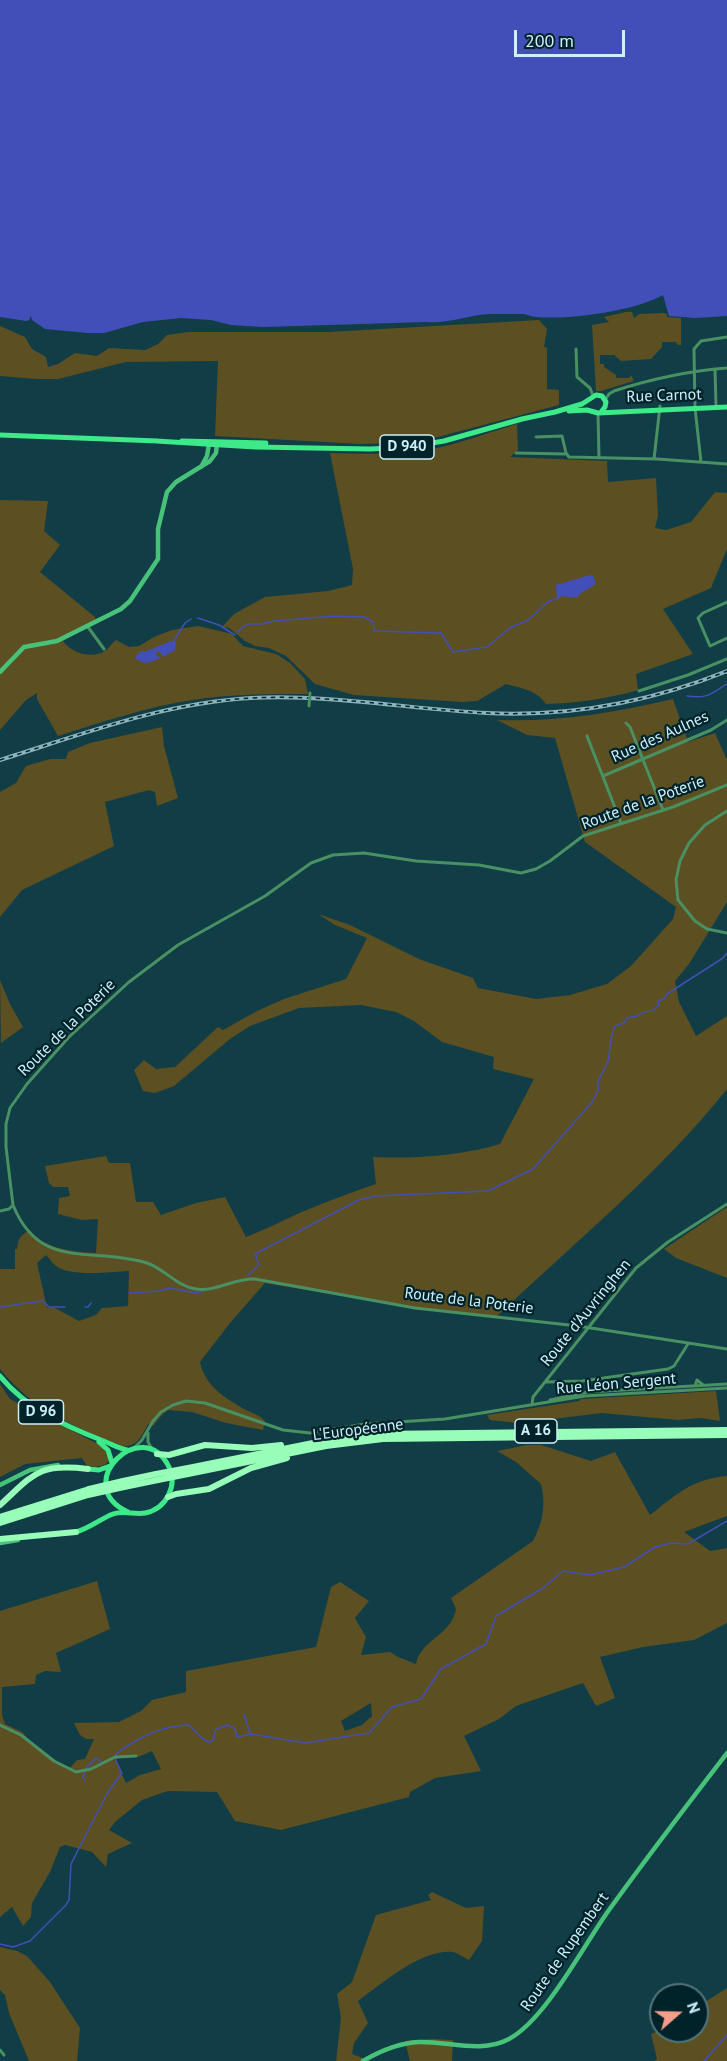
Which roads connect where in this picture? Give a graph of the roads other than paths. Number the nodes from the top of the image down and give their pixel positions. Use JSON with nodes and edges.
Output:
{"nodes":[{"id":1,"x":727,"y":337,"type":"edge"},
{"id":2,"x":576,"y":349,"type":"dead end"},
{"id":3,"x":727,"y":368,"type":"edge"},
{"id":4,"x":715,"y":369,"type":"junction"},
{"id":5,"x":694,"y":371,"type":"junction"},
{"id":6,"x":592,"y":398,"type":"junction"},
{"id":7,"x":606,"y":401,"type":"junction"},
{"id":8,"x":716,"y":406,"type":"junction"},
{"id":9,"x":727,"y":406,"type":"edge"},
{"id":10,"x":695,"y":407,"type":"junction"},
{"id":11,"x":660,"y":408,"type":"junction"},
{"id":12,"x":555,"y":412,"type":"junction"},
{"id":13,"x":597,"y":412,"type":"junction"},
{"id":14,"x":0,"y":435,"type":"edge"},
{"id":15,"x":536,"y":437,"type":"dead end"},
{"id":16,"x":209,"y":443,"type":"junction"},
{"id":17,"x":217,"y":443,"type":"junction"},
{"id":18,"x":516,"y":453,"type":"dead end"},
{"id":19,"x":566,"y":454,"type":"junction"},
{"id":20,"x":599,"y":458,"type":"junction"},
{"id":21,"x":654,"y":459,"type":"junction"},
{"id":22,"x":701,"y":462,"type":"junction"},
{"id":23,"x":727,"y":464,"type":"edge"},
{"id":24,"x":200,"y":468,"type":"junction"},
{"id":25,"x":727,"y":602,"type":"edge"},
{"id":26,"x":87,"y":625,"type":"junction"},
{"id":27,"x":727,"y":638,"type":"edge"},
{"id":28,"x":104,"y":649,"type":"dead end"},
{"id":29,"x":727,"y":659,"type":"edge"},
{"id":30,"x":0,"y":672,"type":"edge"},
{"id":31,"x":639,"y":691,"type":"dead end"},
{"id":32,"x":310,"y":693,"type":"dead end"},
{"id":33,"x":309,"y":706,"type":"dead end"},
{"id":34,"x":727,"y":720,"type":"edge"},
{"id":35,"x":626,"y":723,"type":"dead end"},
{"id":36,"x":587,"y":736,"type":"dead end"},
{"id":37,"x":642,"y":759,"type":"junction"},
{"id":38,"x":603,"y":776,"type":"junction"},
{"id":39,"x":727,"y":785,"type":"edge"},
{"id":40,"x":663,"y":810,"type":"junction"},
{"id":41,"x":727,"y":811,"type":"edge"},
{"id":42,"x":621,"y":824,"type":"junction"},
{"id":43,"x":727,"y":933,"type":"edge"},
{"id":44,"x":2,"y":1115,"type":"dead end"},
{"id":45,"x":7,"y":1116,"type":"junction"},
{"id":46,"x":727,"y":1204,"type":"edge"},
{"id":47,"x":13,"y":1205,"type":"junction"},
{"id":48,"x":0,"y":1211,"type":"edge"},
{"id":49,"x":588,"y":1328,"type":"junction"},
{"id":50,"x":688,"y":1344,"type":"junction"},
{"id":51,"x":727,"y":1349,"type":"edge"},
{"id":52,"x":0,"y":1376,"type":"edge"},
{"id":53,"x":546,"y":1382,"type":"junction"},
{"id":54,"x":727,"y":1386,"type":"edge"},
{"id":55,"x":695,"y":1388,"type":"junction"},
{"id":56,"x":532,"y":1405,"type":"junction"},
{"id":57,"x":149,"y":1428,"type":"junction"},
{"id":58,"x":727,"y":1430,"type":"edge"},
{"id":59,"x":727,"y":1435,"type":"edge"},
{"id":60,"x":90,"y":1436,"type":"junction"},
{"id":61,"x":345,"y":1437,"type":"junction"},
{"id":62,"x":130,"y":1449,"type":"junction"},
{"id":63,"x":307,"y":1450,"type":"junction"},
{"id":64,"x":156,"y":1453,"type":"junction"},
{"id":65,"x":111,"y":1464,"type":"junction"},
{"id":66,"x":88,"y":1469,"type":"junction"},
{"id":67,"x":188,"y":1471,"type":"junction"},
{"id":68,"x":0,"y":1485,"type":"edge"},
{"id":69,"x":88,"y":1492,"type":"junction"},
{"id":70,"x":168,"y":1497,"type":"junction"},
{"id":71,"x":0,"y":1504,"type":"edge"},
{"id":72,"x":128,"y":1512,"type":"junction"},
{"id":73,"x":0,"y":1517,"type":"edge"},
{"id":74,"x":0,"y":1523,"type":"edge"},
{"id":75,"x":76,"y":1532,"type":"junction"},
{"id":76,"x":0,"y":1539,"type":"edge"},
{"id":77,"x":0,"y":1544,"type":"edge"},
{"id":78,"x":0,"y":1725,"type":"edge"},
{"id":79,"x":727,"y":1753,"type":"edge"},
{"id":80,"x":136,"y":1756,"type":"dead end"},
{"id":81,"x":0,"y":2050,"type":"edge"},
{"id":82,"x":4,"y":2055,"type":"dead end"},
{"id":83,"x":363,"y":2061,"type":"edge"}],
"edges":[{"from":1,"to":5,"type":"street"},
{"from":2,"to":6,"type":"street"},
{"from":3,"to":4,"type":"street"},
{"from":4,"to":5,"type":"street"},
{"from":4,"to":8,"type":"street"},
{"from":5,"to":7,"type":"street"},
{"from":5,"to":10,"type":"street"},
{"from":6,"to":7,"type":"main road"},
{"from":6,"to":12,"type":"main road","number":"D 940"},
{"from":6,"to":13,"type":"main road"},
{"from":7,"to":11,"type":"main road","name":"Rue Carnot","number":"D 940"},
{"from":7,"to":13,"type":"main road"},
{"from":8,"to":9,"type":"main road","name":"Rue Carnot","number":"D 940"},
{"from":8,"to":10,"type":"main road","name":"Rue Carnot","number":"D 940"},
{"from":10,"to":11,"type":"main road","name":"Rue Carnot","number":"D 940"},
{"from":10,"to":22,"type":"street"},
{"from":11,"to":13,"type":"main road","name":"Rue Carnot","number":"D 940"},
{"from":11,"to":21,"type":"street"},
{"from":12,"to":13,"type":"main road","number":"D 940"},
{"from":12,"to":17,"type":"main road","number":"D 940"},
{"from":13,"to":20,"type":"street"},
{"from":14,"to":16,"type":"main road","number":"D 940"},
{"from":15,"to":19,"type":"street"},
{"from":16,"to":17,"type":"main road","number":"D 940"},
{"from":16,"to":24,"type":"street"},
{"from":17,"to":24,"type":"street"},
{"from":18,"to":19,"type":"street"},
{"from":19,"to":20,"type":"street"},
{"from":20,"to":21,"type":"street"},
{"from":21,"to":22,"type":"street"},
{"from":22,"to":23,"type":"street"},
{"from":24,"to":26,"type":"street"},
{"from":25,"to":27,"type":"street"},
{"from":26,"to":28,"type":"street"},
{"from":26,"to":30,"type":"street"},
{"from":29,"to":31,"type":"street"},
{"from":32,"to":33,"type":"street","bridge":true},
{"from":34,"to":37,"type":"street","name":"Rue des Aulnes"},
{"from":35,"to":37,"type":"street"},
{"from":36,"to":38,"type":"street"},
{"from":37,"to":38,"type":"street","name":"Rue des Aulnes"},
{"from":37,"to":40,"type":"street"},
{"from":38,"to":42,"type":"street"},
{"from":39,"to":40,"type":"street","name":"Route de la Poterie"},
{"from":40,"to":42,"type":"street","name":"Route de la Poterie"},
{"from":41,"to":43,"type":"street"},
{"from":42,"to":45,"type":"street","name":"Route de la Poterie"},
{"from":44,"to":45,"type":"street"},
{"from":45,"to":47,"type":"street","name":"Route de la Poterie"},
{"from":46,"to":49,"type":"street","name":"Route d'Auvringhen"},
{"from":47,"to":48,"type":"street"},
{"from":47,"to":49,"type":"street","name":"Route de la Poterie"},
{"from":49,"to":50,"type":"street","name":"Route de la Poterie"},
{"from":49,"to":53,"type":"street","name":"Route d'Auvringhen"},
{"from":50,"to":51,"type":"street","name":"Route de la Poterie"},
{"from":50,"to":53,"type":"street"},
{"from":52,"to":60,"type":"main road","number":"D 96"},
{"from":53,"to":56,"type":"street","name":"Route d'Auvringhen"},
{"from":54,"to":55,"type":"street","name":"Rue Léon Sergent"},
{"from":54,"to":55,"type":"street","name":"Rue Léon Sergent"},
{"from":55,"to":56,"type":"street","name":"Rue Léon Sergent"},
{"from":56,"to":57,"type":"street","name":"Rue Léon Sergent"},
{"from":57,"to":62,"type":"street","name":"Rue Léon Sergent"},
{"from":57,"to":64,"type":"street"},
{"from":58,"to":61,"type":"highway","name":"L'Européenne","number":"A 16"},
{"from":59,"to":63,"type":"highway","name":"L'Européenne","number":"A 16"},
{"from":60,"to":62,"type":"main road","number":"D 96"},
{"from":60,"to":65,"type":"main road","number":"D 96"},
{"from":61,"to":64,"type":"highway"},
{"from":61,"to":67,"type":"highway","name":"L'Européenne","number":"A 16"},
{"from":62,"to":64,"type":"main road"},
{"from":62,"to":65,"type":"main road"},
{"from":63,"to":67,"type":"highway","name":"L'Européenne","number":"A 16"},
{"from":63,"to":70,"type":"highway"},
{"from":64,"to":70,"type":"main road"},
{"from":65,"to":66,"type":"main road"},
{"from":65,"to":72,"type":"main road"},
{"from":66,"to":68,"type":"street"},
{"from":66,"to":71,"type":"highway"},
{"from":67,"to":69,"type":"highway","name":"L'Européenne","number":"A 16","bridge":true},
{"from":69,"to":73,"type":"highway","name":"L'Européenne","number":"A 16"},
{"from":69,"to":74,"type":"highway","name":"L'Européenne","number":"A 16"},
{"from":70,"to":72,"type":"main road"},
{"from":72,"to":75,"type":"main road"},
{"from":75,"to":76,"type":"highway"},
{"from":75,"to":77,"type":"street"},
{"from":78,"to":80,"type":"street"},
{"from":79,"to":83,"type":"street","name":"Route de Rupembert"},
{"from":81,"to":82,"type":"street"}]}
